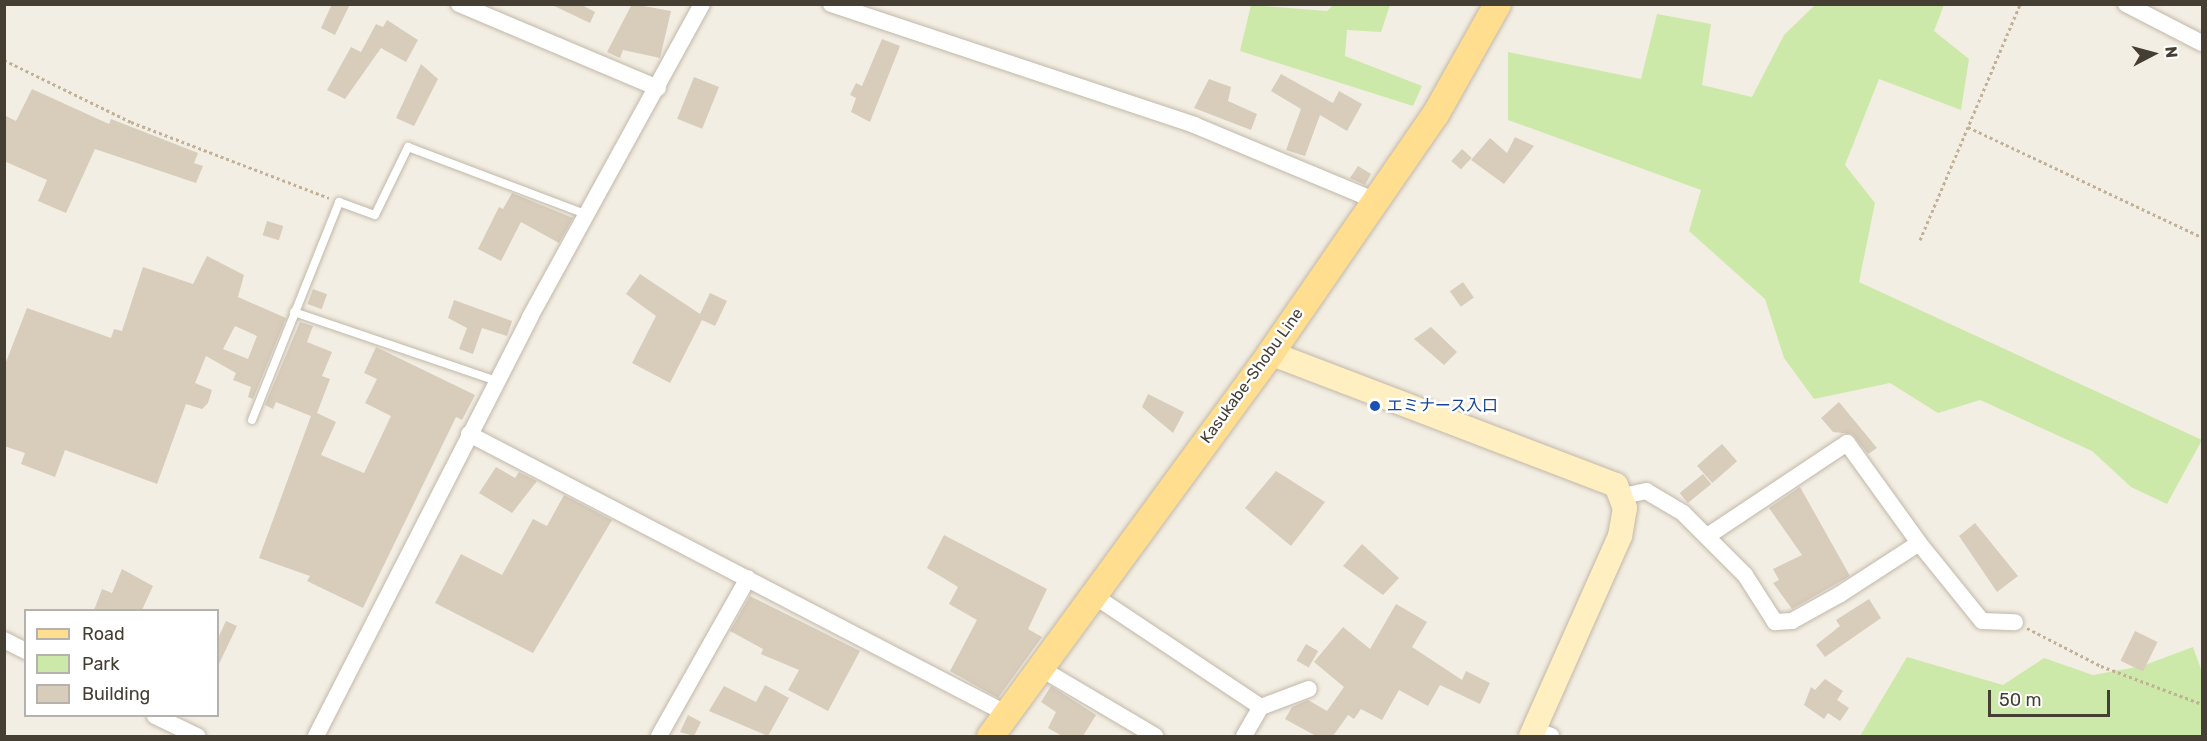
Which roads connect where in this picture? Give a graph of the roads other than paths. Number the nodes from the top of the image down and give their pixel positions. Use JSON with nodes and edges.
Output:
{"nodes":[{"id":1,"x":459,"y":4,"type":"edge"},
{"id":2,"x":702,"y":4,"type":"edge"},
{"id":3,"x":831,"y":4,"type":"edge"},
{"id":4,"x":1497,"y":4,"type":"edge"},
{"id":5,"x":2126,"y":4,"type":"edge"},
{"id":6,"x":2202,"y":43,"type":"edge"},
{"id":7,"x":658,"y":88,"type":"junction"},
{"id":8,"x":1374,"y":200,"type":"junction"},
{"id":9,"x":588,"y":215,"type":"junction"},
{"id":10,"x":294,"y":312,"type":"junction"},
{"id":11,"x":1270,"y":353,"type":"junction"},
{"id":12,"x":497,"y":381,"type":"junction"},
{"id":13,"x":252,"y":420,"type":"dead end"},
{"id":14,"x":469,"y":434,"type":"junction"},
{"id":15,"x":1623,"y":496,"type":"junction"},
{"id":16,"x":1709,"y":535,"type":"junction"},
{"id":17,"x":1919,"y":543,"type":"junction"},
{"id":18,"x":748,"y":578,"type":"junction"},
{"id":19,"x":1093,"y":595,"type":"junction"},
{"id":20,"x":2015,"y":622,"type":"road end"},
{"id":21,"x":4,"y":640,"type":"edge"},
{"id":22,"x":24,"y":650,"type":"edge"},
{"id":23,"x":1040,"y":668,"type":"junction"},
{"id":24,"x":1309,"y":689,"type":"dead end"},
{"id":25,"x":1261,"y":707,"type":"junction"},
{"id":26,"x":1007,"y":714,"type":"junction"},
{"id":27,"x":157,"y":717,"type":"edge"},
{"id":28,"x":1539,"y":734,"type":"edge"},
{"id":29,"x":197,"y":736,"type":"edge"},
{"id":30,"x":316,"y":736,"type":"edge"},
{"id":31,"x":659,"y":736,"type":"edge"},
{"id":32,"x":990,"y":736,"type":"edge"},
{"id":33,"x":1155,"y":736,"type":"edge"},
{"id":34,"x":1244,"y":736,"type":"edge"}],
"edges":[{"from":1,"to":7,"type":"street"},
{"from":2,"to":7,"type":"street"},
{"from":3,"to":8,"type":"street"},
{"from":4,"to":8,"type":"main road","name":"Kasukabe-Shobu Line"},
{"from":5,"to":6,"type":"street"},
{"from":7,"to":9,"type":"street"},
{"from":8,"to":11,"type":"main road","name":"Kasukabe-Shobu Line"},
{"from":9,"to":10,"type":"lane"},
{"from":9,"to":12,"type":"street"},
{"from":10,"to":12,"type":"lane"},
{"from":10,"to":13,"type":"lane"},
{"from":11,"to":15,"type":"street"},
{"from":11,"to":19,"type":"main road","name":"Kasukabe-Shobu Line"},
{"from":12,"to":14,"type":"street"},
{"from":14,"to":18,"type":"street"},
{"from":14,"to":30,"type":"street"},
{"from":15,"to":16,"type":"street"},
{"from":15,"to":28,"type":"street"},
{"from":16,"to":17,"type":"street"},
{"from":16,"to":17,"type":"street"},
{"from":17,"to":20,"type":"street"},
{"from":18,"to":26,"type":"street"},
{"from":18,"to":31,"type":"street"},
{"from":19,"to":23,"type":"main road","name":"Kasukabe-Shobu Line"},
{"from":19,"to":25,"type":"street"},
{"from":21,"to":22,"type":"street"},
{"from":23,"to":26,"type":"main road","name":"Kasukabe-Shobu Line"},
{"from":23,"to":33,"type":"street"},
{"from":24,"to":25,"type":"street"},
{"from":25,"to":34,"type":"street"},
{"from":26,"to":32,"type":"main road","name":"Kasukabe-Shobu Line"},
{"from":27,"to":29,"type":"street"}]}
